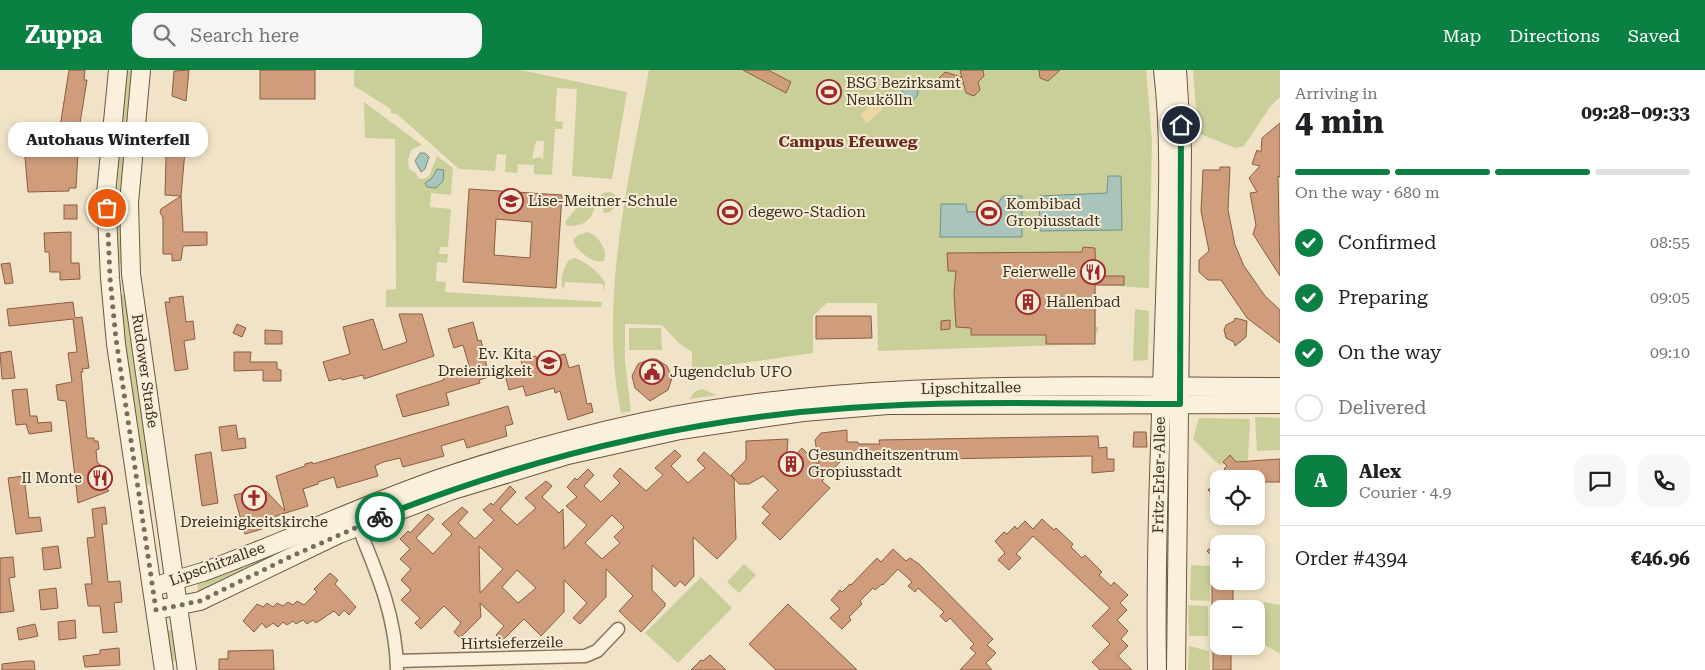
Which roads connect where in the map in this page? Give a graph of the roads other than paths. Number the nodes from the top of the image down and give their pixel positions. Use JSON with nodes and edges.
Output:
{"nodes":[{"id":1,"x":118,"y":70,"type":"edge"},
{"id":2,"x":141,"y":70,"type":"edge"},
{"id":3,"x":1163,"y":70,"type":"edge"},
{"id":4,"x":1177,"y":70,"type":"edge"},
{"id":5,"x":1175,"y":150,"type":"junction"},
{"id":6,"x":110,"y":274,"type":"junction"},
{"id":7,"x":132,"y":274,"type":"junction"},
{"id":8,"x":1280,"y":387,"type":"edge"},
{"id":9,"x":1171,"y":395,"type":"junction"},
{"id":10,"x":1256,"y":395,"type":"junction"},
{"id":11,"x":1280,"y":404,"type":"edge"},
{"id":12,"x":162,"y":494,"type":"junction"},
{"id":13,"x":140,"y":496,"type":"junction"},
{"id":14,"x":355,"y":519,"type":"junction"},
{"id":15,"x":174,"y":580,"type":"junction"},
{"id":16,"x":153,"y":587,"type":"junction"},
{"id":17,"x":178,"y":606,"type":"junction"},
{"id":18,"x":156,"y":610,"type":"junction"},
{"id":19,"x":618,"y":629,"type":"dead end"},
{"id":20,"x":397,"y":666,"type":"edge"},
{"id":21,"x":182,"y":669,"type":"edge"},
{"id":22,"x":164,"y":670,"type":"edge"},
{"id":23,"x":1157,"y":670,"type":"edge"},
{"id":24,"x":1176,"y":670,"type":"edge"}],
"edges":[{"from":1,"to":6,"type":"street","name":"Rudower Straße"},
{"from":2,"to":7,"type":"street","name":"Rudower Straße"},
{"from":3,"to":5,"type":"street","name":"Fritz-Erler-Allee"},
{"from":4,"to":5,"type":"street","name":"Fritz-Erler-Allee"},
{"from":5,"to":9,"type":"street","name":"Fritz-Erler-Allee"},
{"from":6,"to":7,"type":"street"},
{"from":6,"to":13,"type":"street","name":"Rudower Straße"},
{"from":7,"to":12,"type":"street","name":"Rudower Straße"},
{"from":8,"to":10,"type":"street","name":"Lipschitzallee"},
{"from":9,"to":10,"type":"street","name":"Lipschitzallee"},
{"from":9,"to":14,"type":"street","name":"Lipschitzallee"},
{"from":9,"to":23,"type":"street","name":"Fritz-Erler-Allee"},
{"from":9,"to":24,"type":"street","name":"Fritz-Erler-Allee"},
{"from":10,"to":11,"type":"street","name":"Lipschitzallee"},
{"from":12,"to":13,"type":"street"},
{"from":12,"to":15,"type":"street","name":"Rudower Straße"},
{"from":13,"to":16,"type":"street","name":"Rudower Straße"},
{"from":14,"to":15,"type":"street","name":"Lipschitzallee"},
{"from":14,"to":17,"type":"street","name":"Lipschitzallee"},
{"from":14,"to":20,"type":"street"},
{"from":15,"to":16,"type":"street","name":"Lipschitzallee"},
{"from":15,"to":17,"type":"street","name":"Rudower Straße"},
{"from":16,"to":18,"type":"street","name":"Rudower Straße"},
{"from":17,"to":18,"type":"street","name":"Lipschitzallee"},
{"from":17,"to":21,"type":"street","name":"Rudower Straße"},
{"from":18,"to":22,"type":"street","name":"Rudower Straße"},
{"from":19,"to":20,"type":"street","name":"Hirtsieferzeile"}]}
